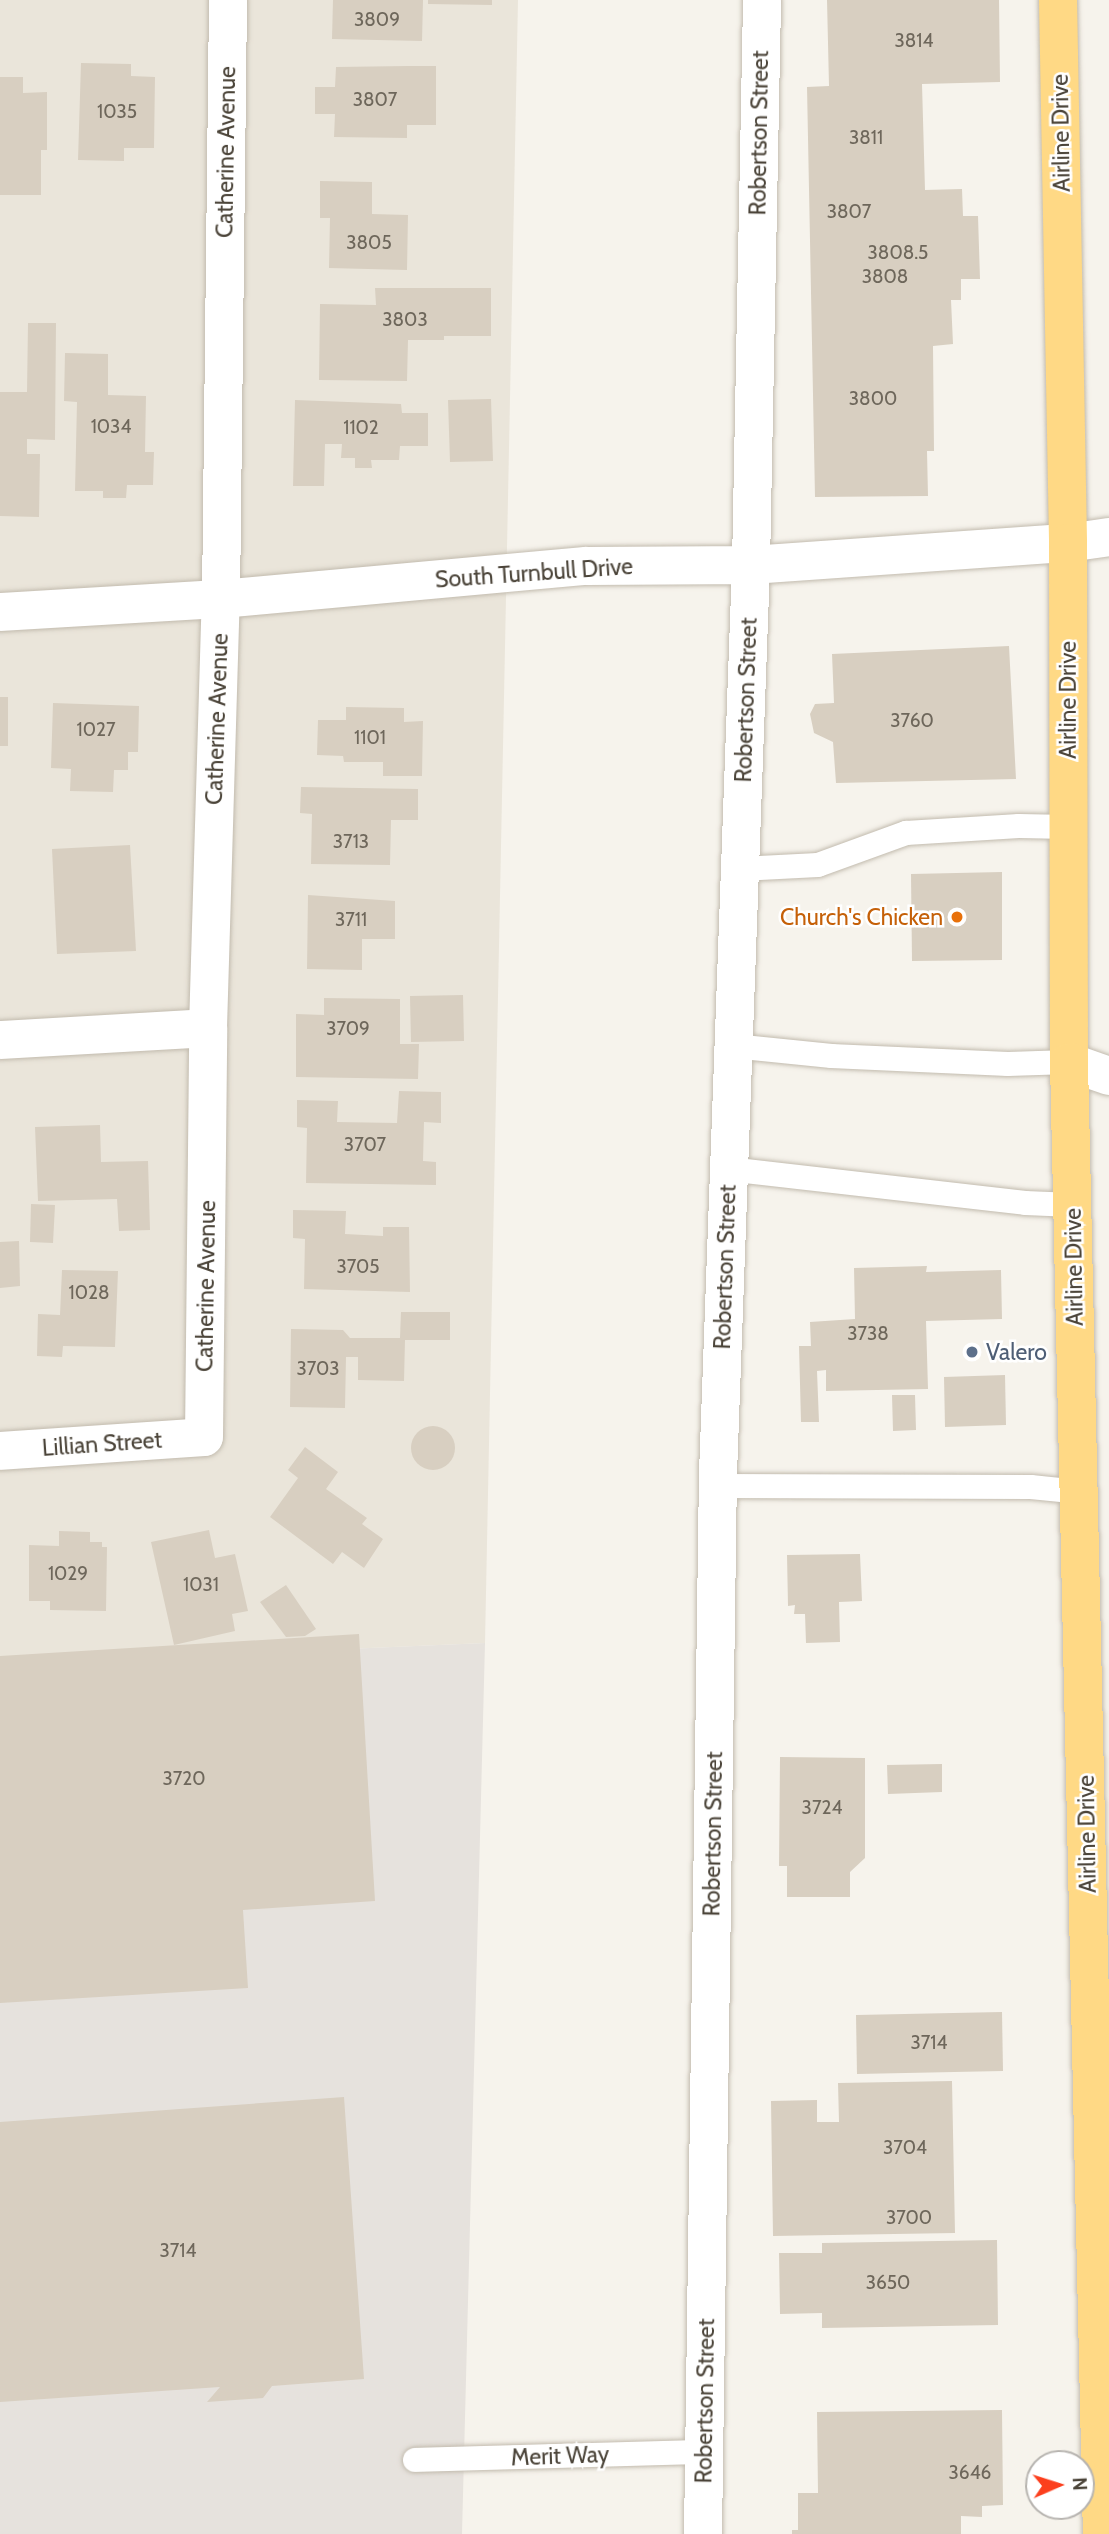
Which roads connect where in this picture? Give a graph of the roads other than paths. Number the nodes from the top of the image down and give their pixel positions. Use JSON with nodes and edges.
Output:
{"nodes":[{"id":1,"x":228,"y":0,"type":"edge"},
{"id":2,"x":762,"y":0,"type":"edge"},
{"id":3,"x":1058,"y":0,"type":"edge"},
{"id":4,"x":1109,"y":537,"type":"edge"},
{"id":5,"x":1068,"y":543,"type":"junction"},
{"id":6,"x":751,"y":565,"type":"junction"},
{"id":7,"x":221,"y":599,"type":"junction"},
{"id":8,"x":0,"y":612,"type":"edge"},
{"id":9,"x":1069,"y":827,"type":"junction"},
{"id":10,"x":740,"y":869,"type":"junction"},
{"id":11,"x":208,"y":1028,"type":"junction"},
{"id":12,"x":0,"y":1040,"type":"edge"},
{"id":13,"x":733,"y":1046,"type":"junction"},
{"id":14,"x":1069,"y":1062,"type":"junction"},
{"id":15,"x":1109,"y":1076,"type":"edge"},
{"id":16,"x":729,"y":1169,"type":"junction"},
{"id":17,"x":1073,"y":1205,"type":"junction"},
{"id":18,"x":204,"y":1437,"type":"joint"},
{"id":19,"x":0,"y":1451,"type":"edge"},
{"id":20,"x":718,"y":1486,"type":"junction"},
{"id":21,"x":1079,"y":1492,"type":"junction"},
{"id":22,"x":705,"y":2452,"type":"junction"},
{"id":23,"x":415,"y":2460,"type":"dead end"},
{"id":24,"x":703,"y":2534,"type":"edge"},
{"id":25,"x":1102,"y":2534,"type":"edge"}],
"edges":[{"from":1,"to":7,"type":"street","name":"Catherine Avenue"},
{"from":2,"to":6,"type":"street","name":"Robertson Street"},
{"from":3,"to":5,"type":"highway","name":"Airline Drive"},
{"from":4,"to":5,"type":"street","name":"South Turnbull Drive"},
{"from":5,"to":6,"type":"street","name":"South Turnbull Drive"},
{"from":5,"to":9,"type":"highway","name":"Airline Drive"},
{"from":6,"to":7,"type":"street","name":"South Turnbull Drive"},
{"from":6,"to":10,"type":"street","name":"Robertson Street"},
{"from":7,"to":8,"type":"street","name":"South Turnbull Drive"},
{"from":7,"to":11,"type":"street","name":"Catherine Avenue"},
{"from":9,"to":10,"type":"lane"},
{"from":9,"to":14,"type":"highway","name":"Airline Drive"},
{"from":10,"to":13,"type":"street","name":"Robertson Street"},
{"from":11,"to":12,"type":"street"},
{"from":11,"to":18,"type":"street","name":"Catherine Avenue"},
{"from":13,"to":14,"type":"lane"},
{"from":13,"to":16,"type":"street","name":"Robertson Street"},
{"from":14,"to":15,"type":"street"},
{"from":14,"to":17,"type":"highway","name":"Airline Drive"},
{"from":16,"to":17,"type":"lane"},
{"from":16,"to":20,"type":"street","name":"Robertson Street"},
{"from":17,"to":21,"type":"highway","name":"Airline Drive"},
{"from":18,"to":19,"type":"street","name":"Lillian Street"},
{"from":20,"to":21,"type":"lane"},
{"from":20,"to":22,"type":"street","name":"Robertson Street"},
{"from":21,"to":25,"type":"highway","name":"Airline Drive"},
{"from":22,"to":23,"type":"lane","name":"Merit Way"},
{"from":22,"to":24,"type":"street","name":"Robertson Street"}]}
